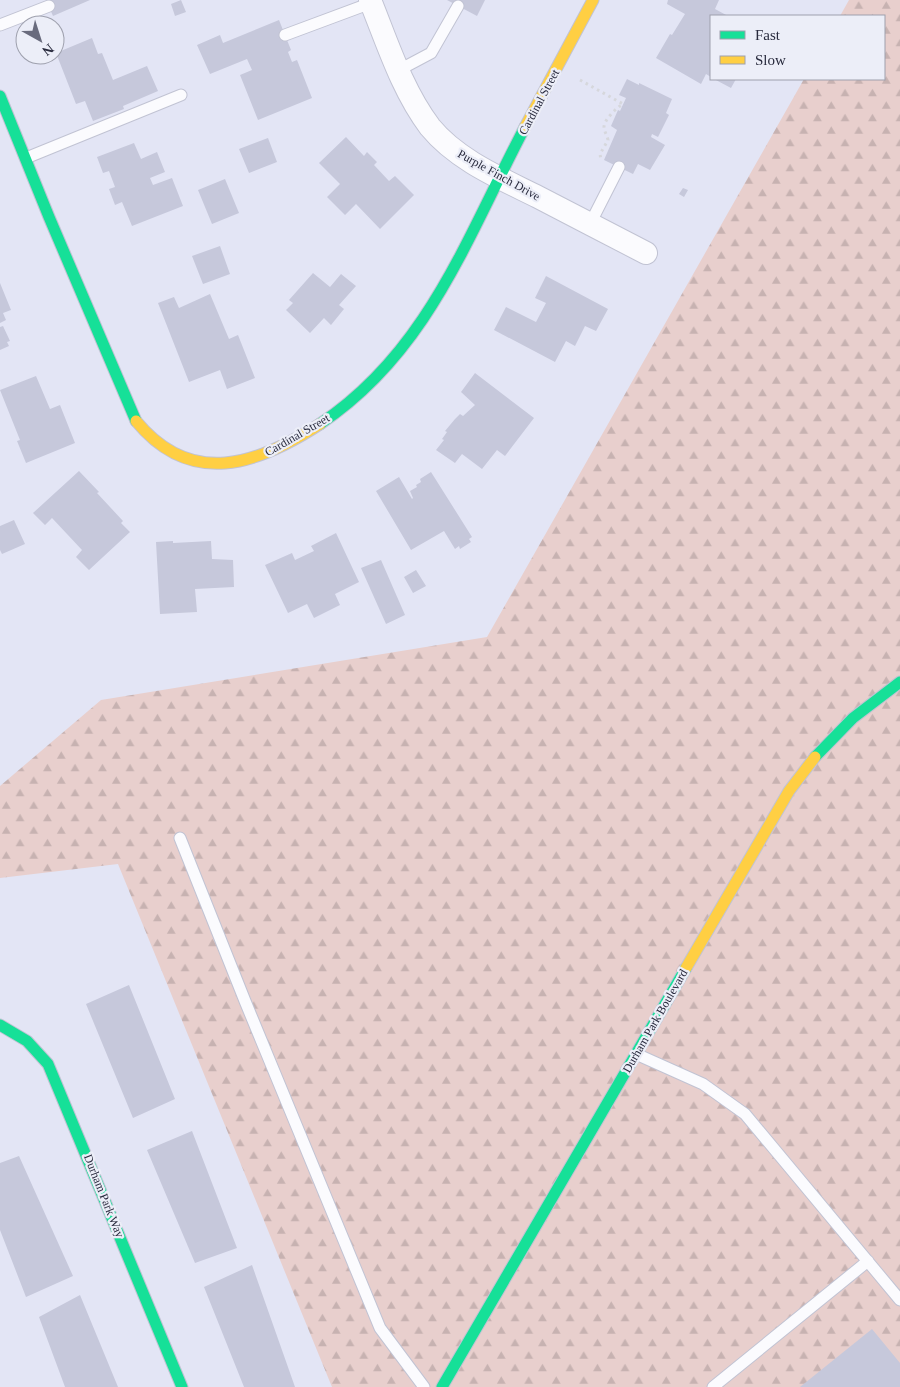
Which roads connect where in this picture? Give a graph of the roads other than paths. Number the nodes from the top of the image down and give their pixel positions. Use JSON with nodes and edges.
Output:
{"nodes":[{"id":1,"x":593,"y":0,"type":"edge"},
{"id":2,"x":371,"y":1,"type":"edge"},
{"id":3,"x":49,"y":6,"type":"dead end"},
{"id":4,"x":458,"y":6,"type":"dead end"},
{"id":5,"x":0,"y":25,"type":"edge"},
{"id":6,"x":285,"y":34,"type":"dead end"},
{"id":7,"x":399,"y":70,"type":"junction"},
{"id":8,"x":181,"y":95,"type":"dead end"},
{"id":9,"x":0,"y":96,"type":"edge"},
{"id":10,"x":26,"y":158,"type":"junction"},
{"id":11,"x":618,"y":169,"type":"road end"},
{"id":12,"x":499,"y":177,"type":"junction"},
{"id":13,"x":590,"y":224,"type":"junction"},
{"id":14,"x":646,"y":253,"type":"dead end"},
{"id":15,"x":900,"y":682,"type":"edge"},
{"id":16,"x":180,"y":838,"type":"dead end"},
{"id":17,"x":0,"y":1025,"type":"edge"},
{"id":18,"x":636,"y":1054,"type":"junction"},
{"id":19,"x":868,"y":1261,"type":"junction"},
{"id":20,"x":900,"y":1300,"type":"edge"},
{"id":21,"x":182,"y":1387,"type":"edge"},
{"id":22,"x":424,"y":1387,"type":"edge"},
{"id":23,"x":442,"y":1387,"type":"edge"},
{"id":24,"x":713,"y":1387,"type":"edge"}],
"edges":[{"from":1,"to":12,"type":"street","name":"Cardinal Street"},
{"from":2,"to":6,"type":"lane"},
{"from":2,"to":7,"type":"street","name":"Purple Finch Drive"},
{"from":3,"to":5,"type":"lane"},
{"from":4,"to":7,"type":"lane"},
{"from":7,"to":12,"type":"street","name":"Purple Finch Drive"},
{"from":8,"to":10,"type":"lane"},
{"from":9,"to":10,"type":"street","name":"Cardinal Street"},
{"from":10,"to":12,"type":"street","name":"Cardinal Street"},
{"from":11,"to":13,"type":"lane"},
{"from":12,"to":13,"type":"street","name":"Purple Finch Drive"},
{"from":13,"to":14,"type":"street","name":"Purple Finch Drive"},
{"from":15,"to":18,"type":"street","name":"Durham Park Boulevard"},
{"from":16,"to":22,"type":"lane"},
{"from":17,"to":21,"type":"street","name":"Durham Park Way"},
{"from":18,"to":19,"type":"lane"},
{"from":18,"to":23,"type":"street","name":"Durham Park Boulevard"},
{"from":19,"to":20,"type":"lane"},
{"from":19,"to":24,"type":"lane"}]}
